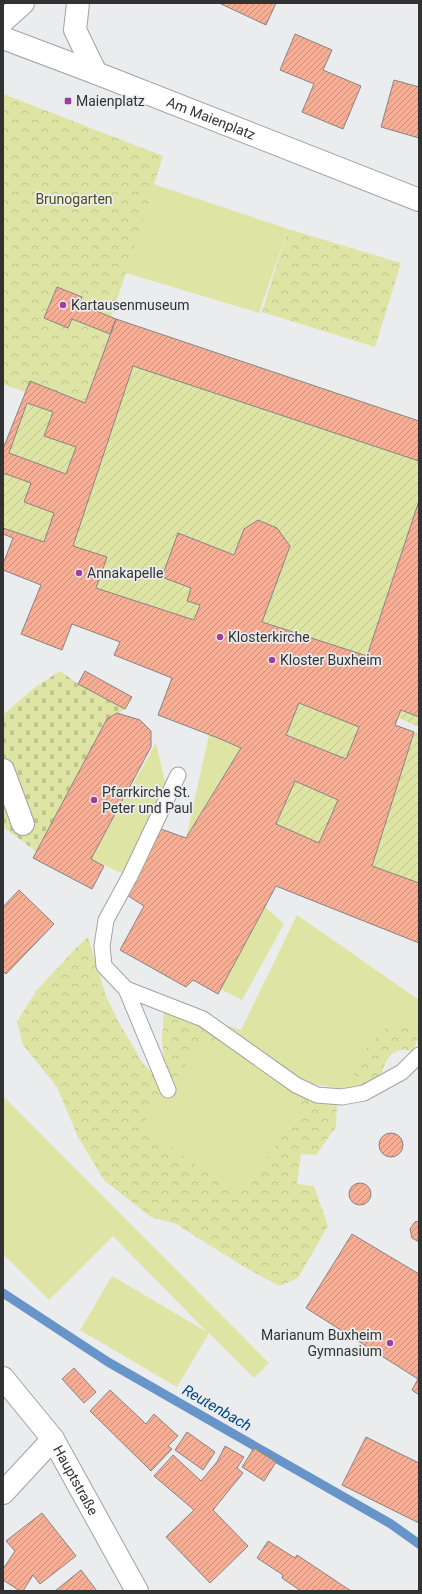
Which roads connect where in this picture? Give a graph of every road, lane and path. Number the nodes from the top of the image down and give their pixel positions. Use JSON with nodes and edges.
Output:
{"nodes":[{"id":1,"x":23,"y":3,"type":"edge"},
{"id":2,"x":78,"y":3,"type":"edge"},
{"id":3,"x":3,"y":21,"type":"edge"},
{"id":4,"x":3,"y":38,"type":"edge"},
{"id":5,"x":96,"y":73,"type":"junction"},
{"id":6,"x":419,"y":200,"type":"edge"},
{"id":7,"x":3,"y":770,"type":"edge"},
{"id":8,"x":178,"y":775,"type":"dead end"},
{"id":9,"x":23,"y":824,"type":"dead end"},
{"id":10,"x":126,"y":989,"type":"junction"},
{"id":11,"x":419,"y":1055,"type":"edge"},
{"id":12,"x":168,"y":1090,"type":"dead end"},
{"id":13,"x":3,"y":1378,"type":"edge"},
{"id":14,"x":54,"y":1439,"type":"junction"},
{"id":15,"x":3,"y":1493,"type":"edge"},
{"id":16,"x":137,"y":1591,"type":"edge"}],
"edges":[{"from":1,"to":3,"type":"street"},
{"from":2,"to":5,"type":"street"},
{"from":4,"to":5,"type":"street","name":"Am Maienplatz"},
{"from":5,"to":6,"type":"street","name":"Am Maienplatz"},
{"from":7,"to":9,"type":"street"},
{"from":8,"to":10,"type":"lane"},
{"from":10,"to":11,"type":"lane"},
{"from":10,"to":12,"type":"lane"},
{"from":13,"to":14,"type":"street","name":"Hauptstraße"},
{"from":14,"to":15,"type":"street"},
{"from":14,"to":16,"type":"street","name":"Hauptstraße"}]}
